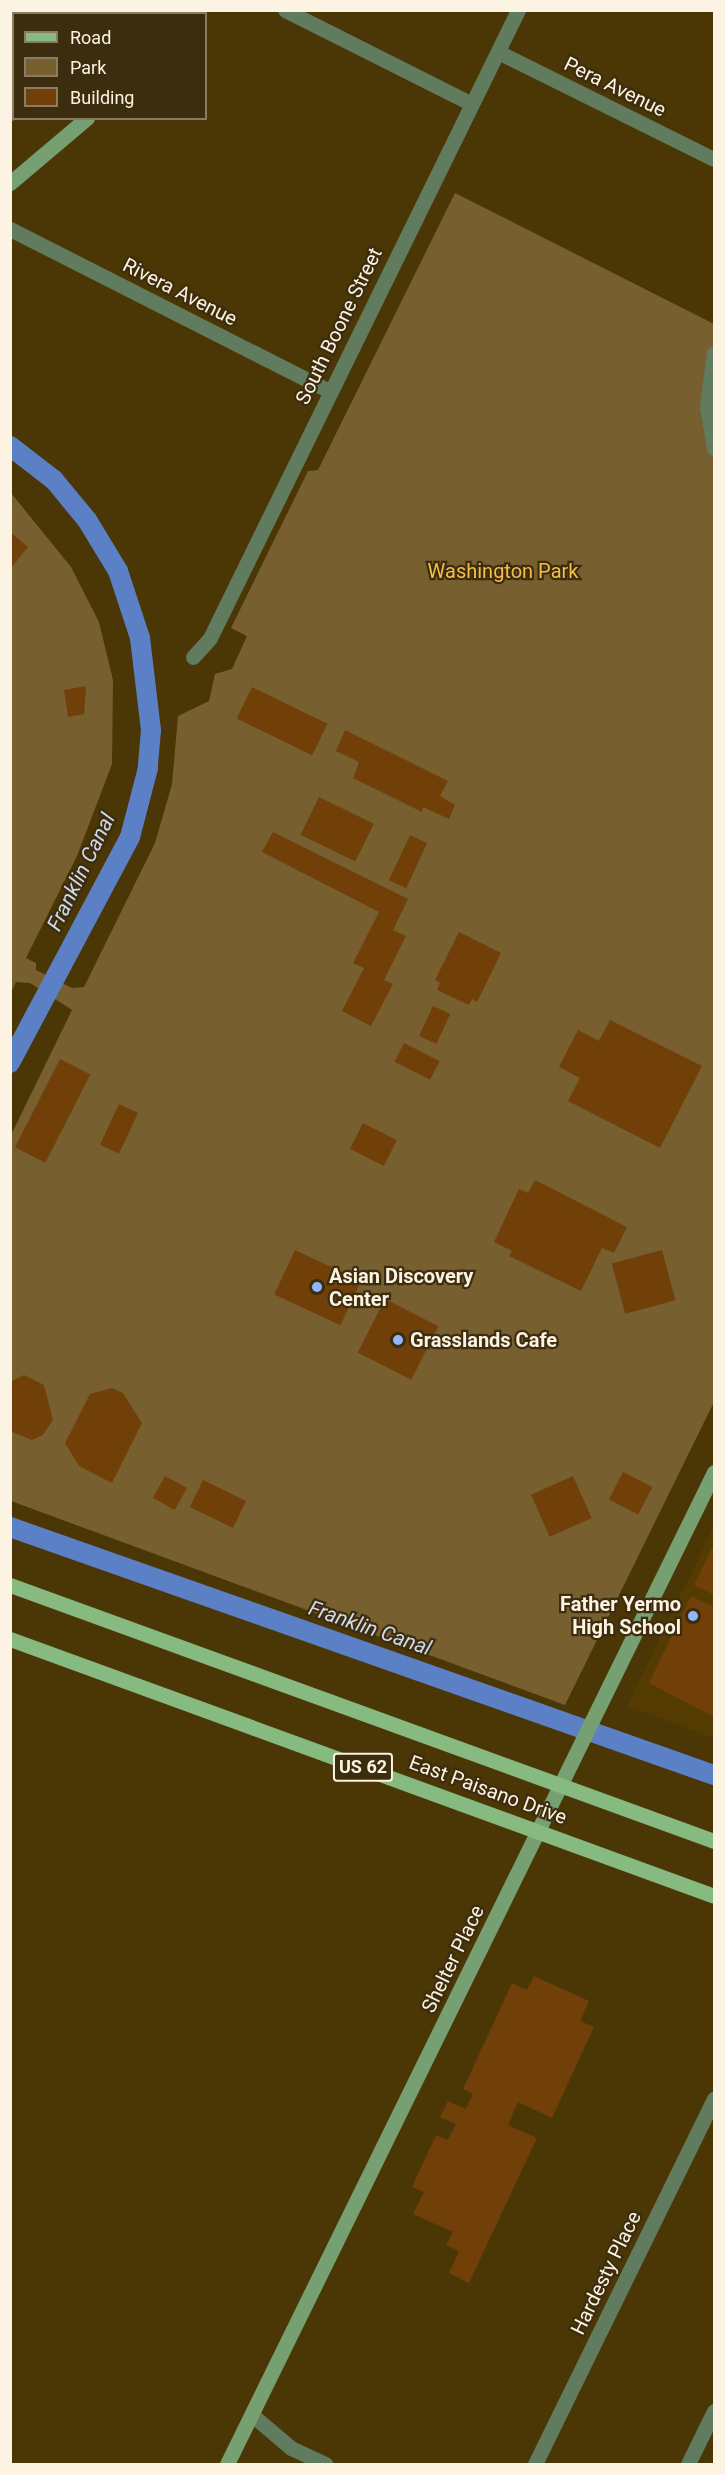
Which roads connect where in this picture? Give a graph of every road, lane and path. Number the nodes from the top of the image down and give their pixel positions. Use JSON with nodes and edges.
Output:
{"nodes":[{"id":1,"x":285,"y":10,"type":"edge"},
{"id":2,"x":518,"y":10,"type":"edge"},
{"id":3,"x":498,"y":52,"type":"junction"},
{"id":4,"x":472,"y":104,"type":"junction"},
{"id":5,"x":85,"y":120,"type":"edge"},
{"id":6,"x":714,"y":159,"type":"edge"},
{"id":7,"x":10,"y":183,"type":"edge"},
{"id":8,"x":10,"y":229,"type":"edge"},
{"id":9,"x":714,"y":353,"type":"edge"},
{"id":10,"x":330,"y":391,"type":"junction"},
{"id":11,"x":714,"y":448,"type":"edge"},
{"id":12,"x":193,"y":657,"type":"dead end"},
{"id":13,"x":714,"y":1472,"type":"edge"},
{"id":14,"x":10,"y":1585,"type":"edge"},
{"id":15,"x":10,"y":1639,"type":"edge"},
{"id":16,"x":562,"y":1786,"type":"junction"},
{"id":17,"x":540,"y":1830,"type":"junction"},
{"id":18,"x":714,"y":1841,"type":"edge"},
{"id":19,"x":714,"y":1896,"type":"edge"},
{"id":20,"x":714,"y":2099,"type":"edge"},
{"id":21,"x":714,"y":2411,"type":"edge"},
{"id":22,"x":252,"y":2415,"type":"junction"},
{"id":23,"x":227,"y":2464,"type":"edge"},
{"id":24,"x":325,"y":2464,"type":"edge"},
{"id":25,"x":535,"y":2464,"type":"edge"},
{"id":26,"x":688,"y":2464,"type":"edge"}],
"edges":[{"from":1,"to":4,"type":"street"},
{"from":2,"to":3,"type":"street","name":"South Boone Street"},
{"from":3,"to":4,"type":"street","name":"South Boone Street"},
{"from":3,"to":6,"type":"street","name":"Pera Avenue"},
{"from":4,"to":10,"type":"street","name":"South Boone Street"},
{"from":5,"to":7,"type":"street"},
{"from":8,"to":10,"type":"street","name":"Rivera Avenue"},
{"from":9,"to":11,"type":"street"},
{"from":10,"to":12,"type":"street","name":"South Boone Street"},
{"from":13,"to":16,"type":"street","name":"Shelter Place"},
{"from":14,"to":16,"type":"main road","name":"East Paisano Drive","number":"US 62"},
{"from":15,"to":17,"type":"main road","name":"East Paisano Drive","number":"US 62"},
{"from":16,"to":17,"type":"street","name":"Shelter Place"},
{"from":16,"to":18,"type":"main road","name":"East Paisano Drive","number":"US 62"},
{"from":17,"to":19,"type":"main road","name":"East Paisano Drive","number":"US 62"},
{"from":17,"to":22,"type":"street","name":"Shelter Place"},
{"from":20,"to":25,"type":"street","name":"Hardesty Place"},
{"from":21,"to":26,"type":"street"},
{"from":22,"to":23,"type":"street","name":"Shelter Place"},
{"from":22,"to":24,"type":"street"}]}
